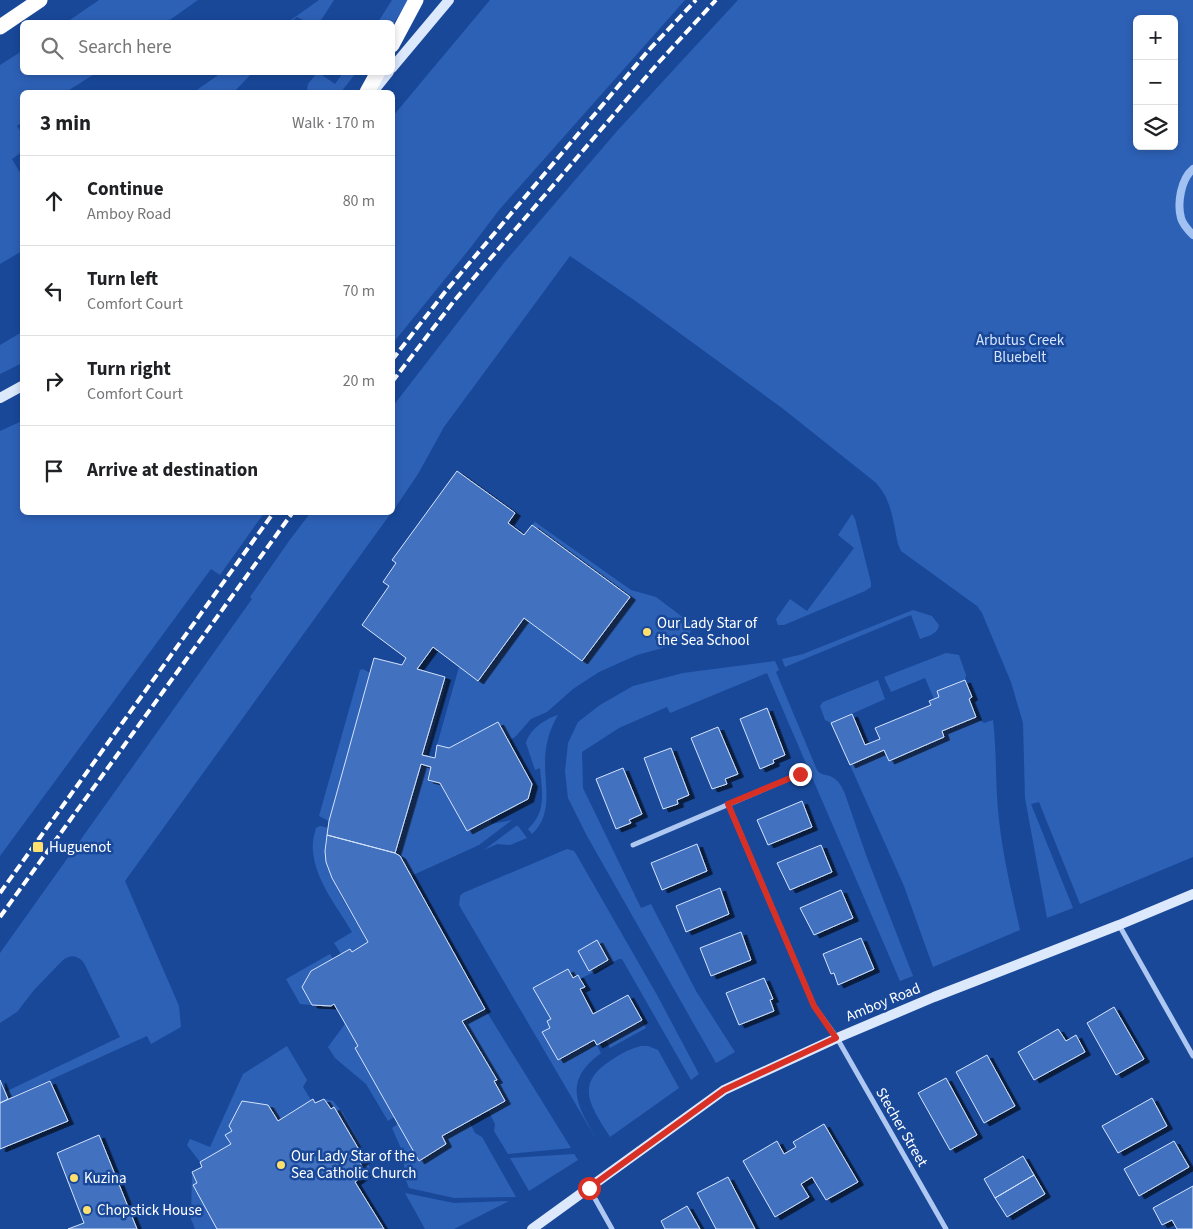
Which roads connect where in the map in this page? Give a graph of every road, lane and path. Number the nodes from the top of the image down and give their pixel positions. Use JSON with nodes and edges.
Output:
{"nodes":[{"id":1,"x":40,"y":0,"type":"edge"},
{"id":2,"x":416,"y":0,"type":"edge"},
{"id":3,"x":449,"y":0,"type":"edge"},
{"id":4,"x":0,"y":27,"type":"edge"},
{"id":5,"x":395,"y":39,"type":"edge"},
{"id":6,"x":395,"y":64,"type":"edge"},
{"id":7,"x":376,"y":75,"type":"edge"},
{"id":8,"x":386,"y":75,"type":"edge"},
{"id":9,"x":368,"y":90,"type":"edge"},
{"id":10,"x":374,"y":90,"type":"edge"},
{"id":11,"x":20,"y":387,"type":"edge"},
{"id":12,"x":0,"y":398,"type":"edge"},
{"id":13,"x":800,"y":774,"type":"dead end"},
{"id":14,"x":728,"y":804,"type":"junction"},
{"id":15,"x":633,"y":845,"type":"dead end"},
{"id":16,"x":1193,"y":894,"type":"edge"},
{"id":17,"x":1119,"y":925,"type":"junction"},
{"id":18,"x":836,"y":1038,"type":"junction"},
{"id":19,"x":1193,"y":1056,"type":"edge"},
{"id":20,"x":589,"y":1188,"type":"junction"},
{"id":21,"x":532,"y":1229,"type":"edge"},
{"id":22,"x":612,"y":1229,"type":"edge"},
{"id":23,"x":946,"y":1229,"type":"edge"}],
"edges":[{"from":1,"to":4,"type":"highway"},
{"from":2,"to":5,"type":"highway"},
{"from":3,"to":6,"type":"main road"},
{"from":7,"to":9,"type":"highway"},
{"from":8,"to":10,"type":"main road"},
{"from":11,"to":12,"type":"main road"},
{"from":13,"to":14,"type":"street"},
{"from":14,"to":15,"type":"street"},
{"from":14,"to":18,"type":"street","name":"Stecher Street"},
{"from":16,"to":17,"type":"main road","name":"Amboy Road"},
{"from":17,"to":18,"type":"main road","name":"Amboy Road"},
{"from":17,"to":19,"type":"street"},
{"from":18,"to":20,"type":"main road","name":"Amboy Road"},
{"from":18,"to":23,"type":"street","name":"Stecher Street"},
{"from":20,"to":21,"type":"main road","name":"Amboy Road"},
{"from":20,"to":22,"type":"street"}]}
